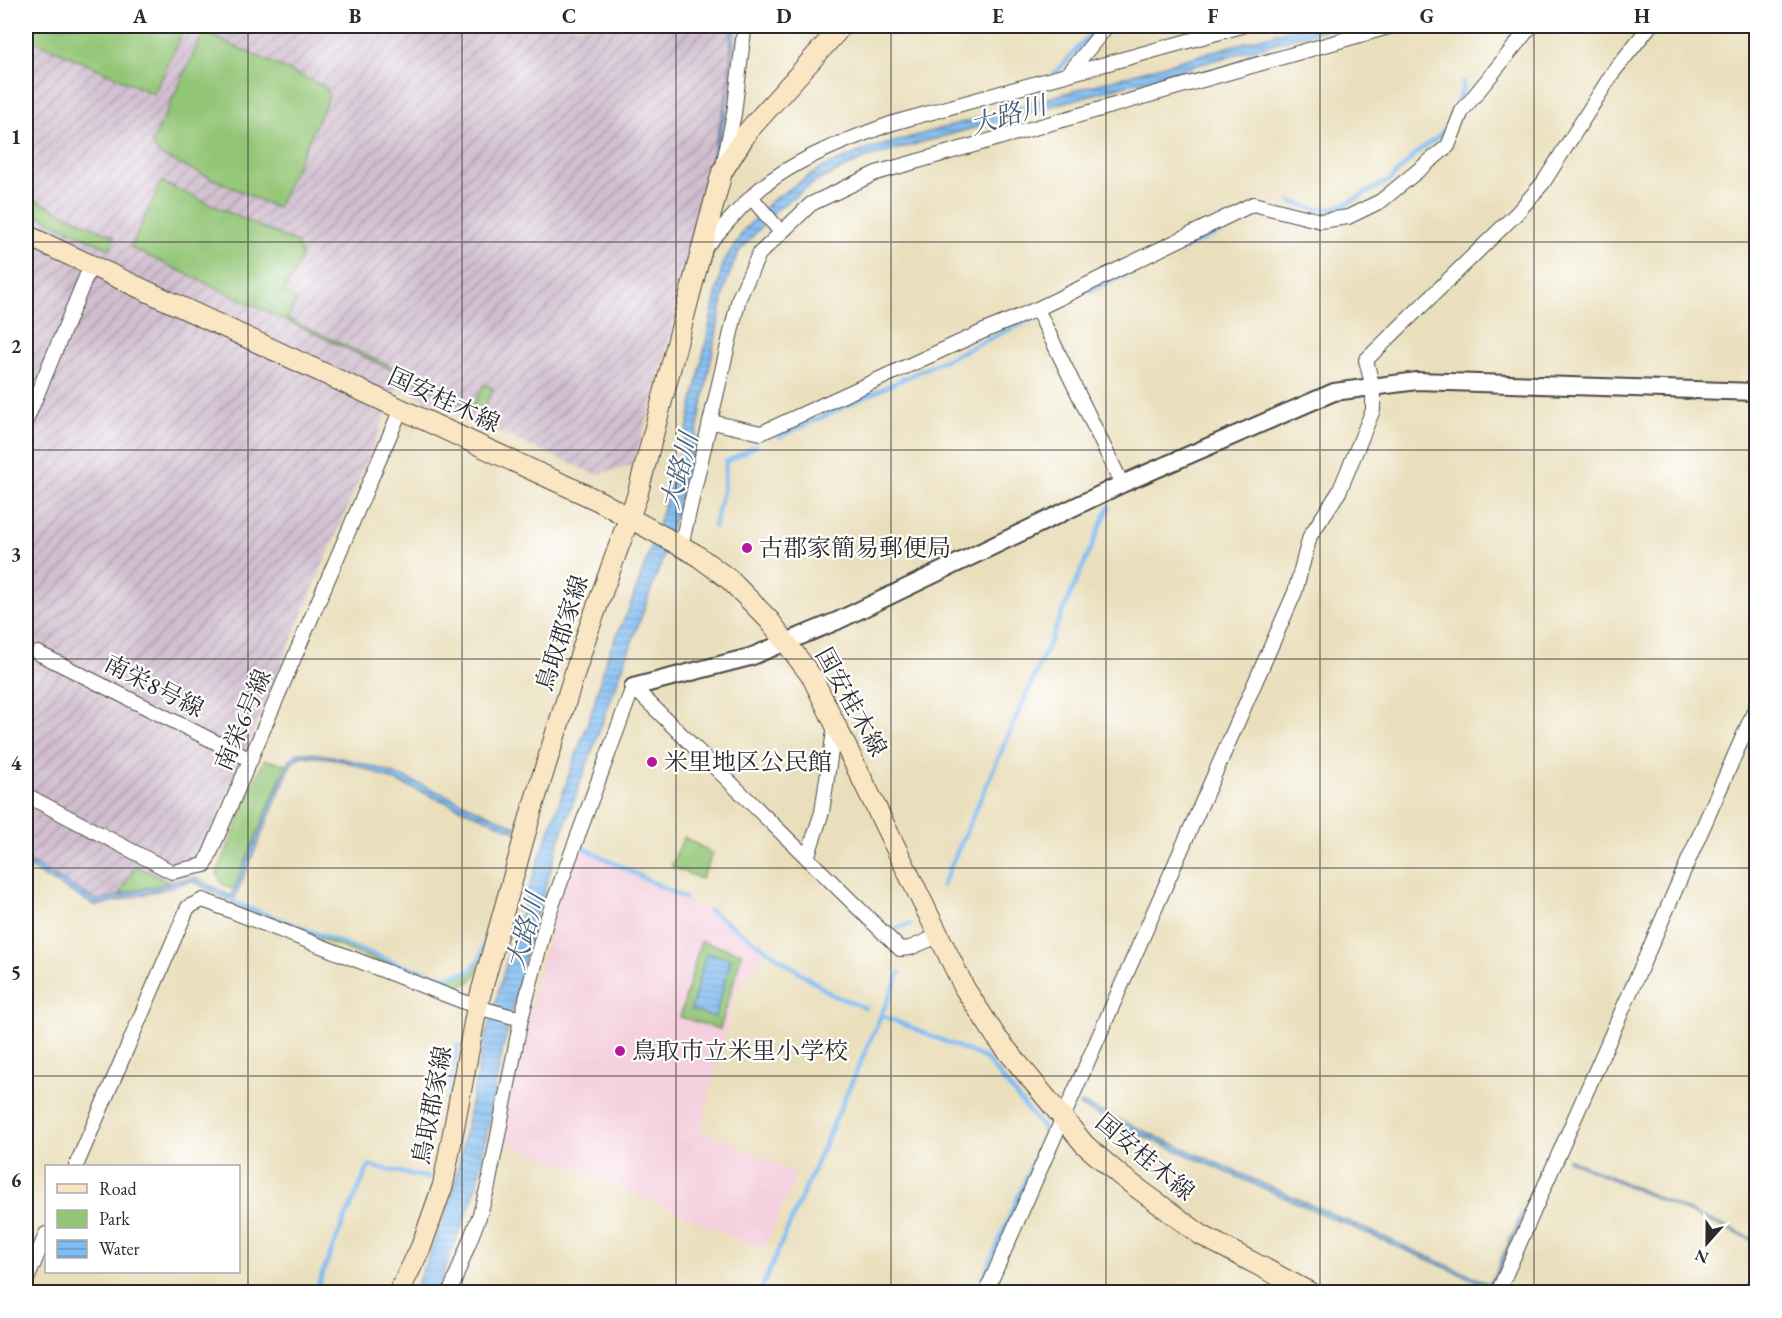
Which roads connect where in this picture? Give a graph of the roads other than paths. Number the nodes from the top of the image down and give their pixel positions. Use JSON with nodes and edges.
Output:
{"nodes":[{"id":1,"x":742,"y":26,"type":"edge"},
{"id":2,"x":842,"y":26,"type":"edge"},
{"id":3,"x":1107,"y":26,"type":"edge"},
{"id":4,"x":1242,"y":26,"type":"edge"},
{"id":5,"x":1392,"y":26,"type":"edge"},
{"id":6,"x":1531,"y":26,"type":"edge"},
{"id":7,"x":1650,"y":26,"type":"edge"},
{"id":8,"x":1069,"y":73,"type":"junction"},
{"id":9,"x":722,"y":172,"type":"junction"},
{"id":10,"x":751,"y":197,"type":"junction"},
{"id":11,"x":780,"y":231,"type":"junction"},
{"id":12,"x":26,"y":235,"type":"edge"},
{"id":13,"x":703,"y":249,"type":"junction"},
{"id":14,"x":91,"y":265,"type":"junction"},
{"id":15,"x":1037,"y":309,"type":"junction"},
{"id":16,"x":1372,"y":388,"type":"junction"},
{"id":17,"x":1756,"y":392,"type":"edge"},
{"id":18,"x":401,"y":409,"type":"junction"},
{"id":19,"x":26,"y":421,"type":"edge"},
{"id":20,"x":712,"y":422,"type":"junction"},
{"id":21,"x":1122,"y":484,"type":"junction"},
{"id":22,"x":630,"y":517,"type":"junction"},
{"id":23,"x":677,"y":544,"type":"junction"},
{"id":24,"x":786,"y":642,"type":"junction"},
{"id":25,"x":38,"y":653,"type":"dead end"},
{"id":26,"x":633,"y":687,"type":"junction"},
{"id":27,"x":1756,"y":706,"type":"edge"},
{"id":28,"x":836,"y":722,"type":"junction"},
{"id":29,"x":251,"y":760,"type":"junction"},
{"id":30,"x":26,"y":795,"type":"edge"},
{"id":31,"x":807,"y":858,"type":"junction"},
{"id":32,"x":938,"y":936,"type":"junction"},
{"id":33,"x":481,"y":1008,"type":"junction"},
{"id":34,"x":521,"y":1019,"type":"junction"},
{"id":35,"x":1062,"y":1118,"type":"junction"},
{"id":36,"x":77,"y":1165,"type":"edge"},
{"id":37,"x":45,"y":1236,"type":"edge"},
{"id":38,"x":26,"y":1282,"type":"edge"},
{"id":39,"x":399,"y":1293,"type":"edge"},
{"id":40,"x":450,"y":1293,"type":"edge"},
{"id":41,"x":986,"y":1293,"type":"edge"},
{"id":42,"x":1309,"y":1293,"type":"edge"},
{"id":43,"x":1498,"y":1293,"type":"edge"}],
"edges":[{"from":1,"to":9,"type":"street"},
{"from":2,"to":9,"type":"main road","name":"鳥取郡家線"},
{"from":3,"to":8,"type":"street"},
{"from":4,"to":8,"type":"street"},
{"from":5,"to":11,"type":"street"},
{"from":6,"to":15,"type":"street"},
{"from":7,"to":16,"type":"street"},
{"from":8,"to":10,"type":"street"},
{"from":9,"to":13,"type":"main road","name":"鳥取郡家線"},
{"from":10,"to":11,"type":"street"},
{"from":10,"to":13,"type":"street"},
{"from":11,"to":20,"type":"street"},
{"from":12,"to":14,"type":"main road","name":"国安桂木線"},
{"from":13,"to":22,"type":"main road","name":"鳥取郡家線"},
{"from":14,"to":18,"type":"main road","name":"国安桂木線"},
{"from":14,"to":19,"type":"street"},
{"from":15,"to":20,"type":"street"},
{"from":15,"to":21,"type":"street"},
{"from":16,"to":17,"type":"street"},
{"from":16,"to":21,"type":"street"},
{"from":16,"to":35,"type":"street"},
{"from":18,"to":22,"type":"main road","name":"国安桂木線"},
{"from":18,"to":29,"type":"street","name":"南栄6号線"},
{"from":20,"to":23,"type":"street"},
{"from":21,"to":24,"type":"street"},
{"from":22,"to":23,"type":"main road","name":"国安桂木線"},
{"from":22,"to":33,"type":"main road","name":"鳥取郡家線"},
{"from":23,"to":24,"type":"main road","name":"国安桂木線"},
{"from":24,"to":26,"type":"street"},
{"from":24,"to":28,"type":"main road","name":"国安桂木線"},
{"from":25,"to":29,"type":"street","name":"南栄8号線"},
{"from":26,"to":31,"type":"street"},
{"from":26,"to":34,"type":"street"},
{"from":27,"to":43,"type":"street"},
{"from":28,"to":31,"type":"street"},
{"from":28,"to":32,"type":"main road","name":"国安桂木線"},
{"from":29,"to":30,"type":"street","name":"南栄6号線"},
{"from":31,"to":32,"type":"street"},
{"from":32,"to":35,"type":"main road","name":"国安桂木線"},
{"from":33,"to":34,"type":"street"},
{"from":33,"to":36,"type":"street"},
{"from":33,"to":39,"type":"main road","name":"鳥取郡家線"},
{"from":34,"to":40,"type":"street"},
{"from":35,"to":41,"type":"street"},
{"from":35,"to":42,"type":"main road","name":"国安桂木線"},
{"from":37,"to":38,"type":"street"}]}
